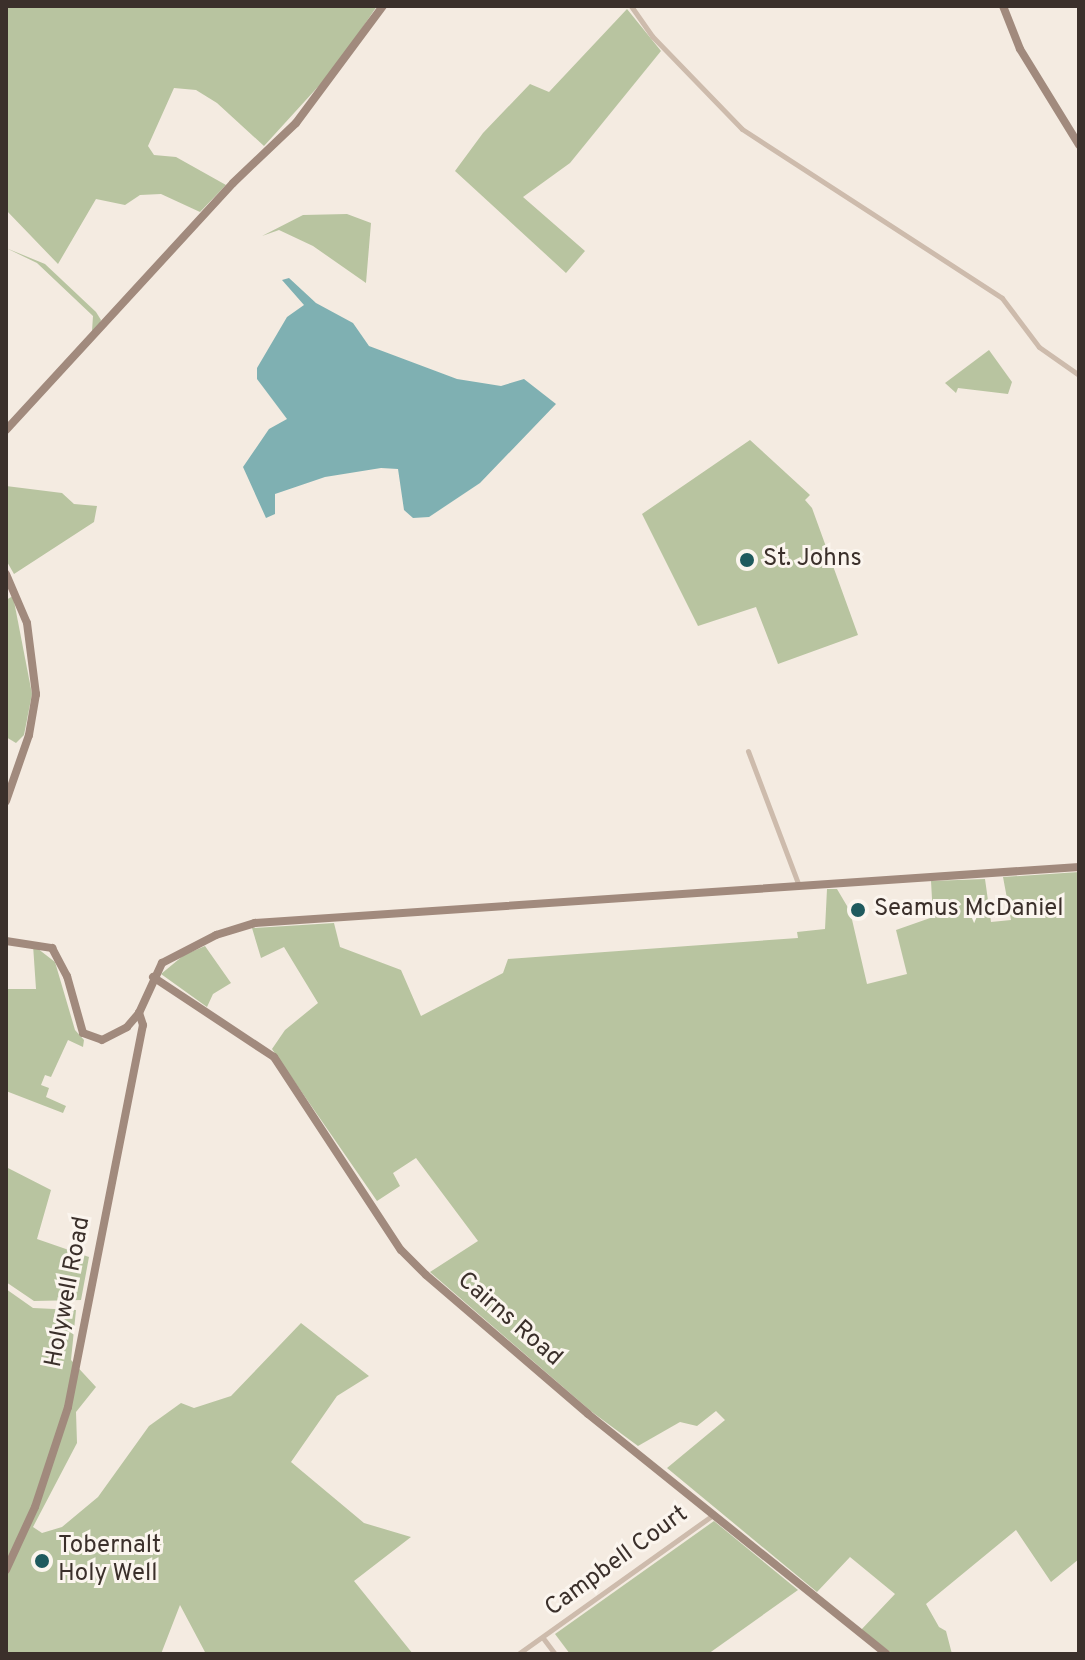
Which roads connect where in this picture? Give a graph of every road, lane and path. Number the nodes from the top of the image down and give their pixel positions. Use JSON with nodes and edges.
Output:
{"nodes":[{"id":1,"x":383,"y":6,"type":"edge"},
{"id":2,"x":631,"y":6,"type":"edge"},
{"id":3,"x":1003,"y":6,"type":"edge"},
{"id":4,"x":1079,"y":145,"type":"edge"},
{"id":5,"x":1079,"y":375,"type":"edge"},
{"id":6,"x":6,"y":430,"type":"edge"},
{"id":7,"x":6,"y":574,"type":"edge"},
{"id":8,"x":748,"y":751,"type":"dead end"},
{"id":9,"x":6,"y":801,"type":"edge"},
{"id":10,"x":1079,"y":867,"type":"edge"},
{"id":11,"x":799,"y":886,"type":"junction"},
{"id":12,"x":6,"y":941,"type":"edge"},
{"id":13,"x":153,"y":977,"type":"junction"},
{"id":14,"x":139,"y":1013,"type":"junction"},
{"id":15,"x":713,"y":1514,"type":"junction"},
{"id":16,"x":6,"y":1570,"type":"edge"},
{"id":17,"x":543,"y":1638,"type":"junction"},
{"id":18,"x":518,"y":1654,"type":"edge"},
{"id":19,"x":555,"y":1654,"type":"edge"},
{"id":20,"x":886,"y":1654,"type":"edge"}],
"edges":[{"from":1,"to":6,"type":"street"},
{"from":2,"to":5,"type":"street"},
{"from":3,"to":4,"type":"street"},
{"from":7,"to":9,"type":"street"},
{"from":8,"to":11,"type":"street"},
{"from":10,"to":11,"type":"street"},
{"from":11,"to":13,"type":"street"},
{"from":12,"to":14,"type":"street"},
{"from":13,"to":14,"type":"street"},
{"from":13,"to":15,"type":"street","name":"Cairns Road"},
{"from":14,"to":16,"type":"street","name":"Holywell Road"},
{"from":15,"to":17,"type":"street","name":"Campbell Court"},
{"from":15,"to":20,"type":"street","name":"Cairns Road"},
{"from":17,"to":18,"type":"street","name":"Campbell Court"},
{"from":17,"to":19,"type":"street","name":"Campbell Court"}]}
